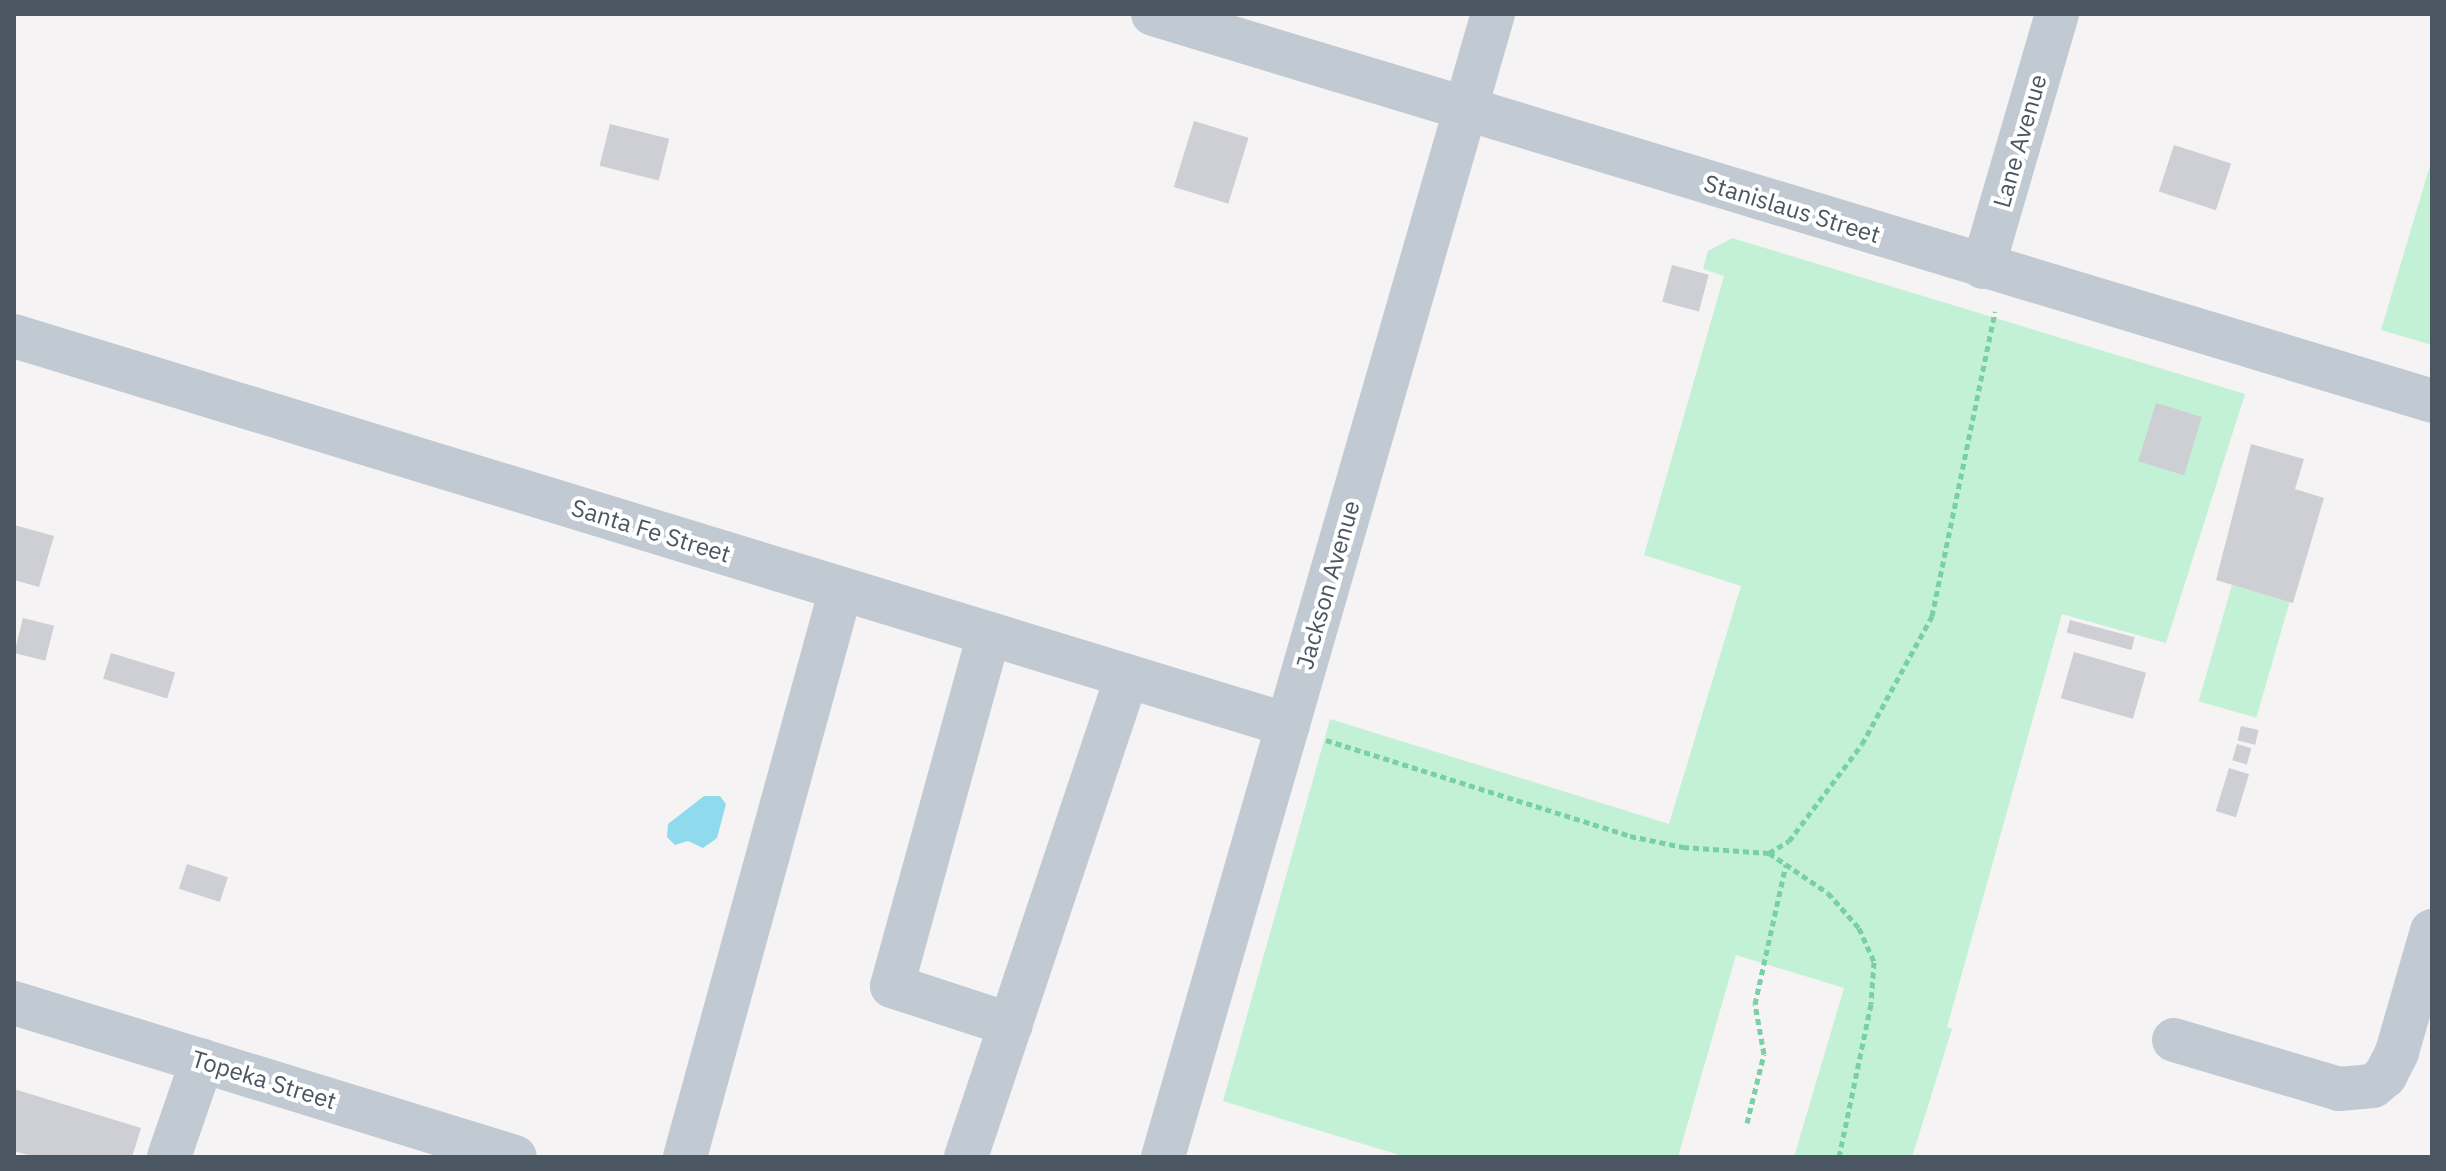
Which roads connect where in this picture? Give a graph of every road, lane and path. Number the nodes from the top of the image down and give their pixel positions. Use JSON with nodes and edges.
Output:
{"nodes":[{"id":1,"x":1153,"y":14,"type":"edge"},
{"id":2,"x":1493,"y":14,"type":"edge"},
{"id":3,"x":2057,"y":14,"type":"edge"},
{"id":4,"x":1464,"y":109,"type":"junction"},
{"id":5,"x":1995,"y":270,"type":"junction"},
{"id":6,"x":14,"y":336,"type":"edge"},
{"id":7,"x":2432,"y":401,"type":"edge"},
{"id":8,"x":841,"y":589,"type":"junction"},
{"id":9,"x":989,"y":634,"type":"junction"},
{"id":10,"x":1127,"y":676,"type":"junction"},
{"id":11,"x":1288,"y":725,"type":"junction"},
{"id":12,"x":1769,"y":853,"type":"junction"},
{"id":13,"x":1786,"y":864,"type":"junction"},
{"id":14,"x":2432,"y":931,"type":"edge"},
{"id":15,"x":14,"y":1003,"type":"edge"},
{"id":16,"x":1011,"y":1025,"type":"junction"},
{"id":17,"x":2174,"y":1040,"type":"dead end"},
{"id":18,"x":202,"y":1061,"type":"junction"},
{"id":19,"x":1747,"y":1123,"type":"dead end"},
{"id":20,"x":169,"y":1157,"type":"edge"},
{"id":21,"x":515,"y":1157,"type":"edge"},
{"id":22,"x":685,"y":1157,"type":"edge"},
{"id":23,"x":966,"y":1157,"type":"edge"},
{"id":24,"x":1163,"y":1157,"type":"edge"},
{"id":25,"x":1839,"y":1157,"type":"edge"}],
"edges":[{"from":1,"to":4,"type":"street","name":"Stanislaus Street"},
{"from":2,"to":4,"type":"street","name":"Jackson Avenue"},
{"from":3,"to":5,"type":"street","name":"Lane Avenue"},
{"from":4,"to":5,"type":"street","name":"Stanislaus Street"},
{"from":4,"to":11,"type":"street","name":"Jackson Avenue"},
{"from":5,"to":7,"type":"street","name":"Stanislaus Street"},
{"from":5,"to":12,"type":"path"},
{"from":6,"to":8,"type":"street","name":"Santa Fe Street"},
{"from":8,"to":9,"type":"street","name":"Santa Fe Street"},
{"from":8,"to":22,"type":"street"},
{"from":9,"to":10,"type":"street","name":"Santa Fe Street"},
{"from":9,"to":16,"type":"street"},
{"from":10,"to":11,"type":"street","name":"Santa Fe Street"},
{"from":10,"to":16,"type":"street"},
{"from":11,"to":12,"type":"path"},
{"from":11,"to":24,"type":"street","name":"Jackson Avenue"},
{"from":12,"to":13,"type":"path"},
{"from":13,"to":19,"type":"path"},
{"from":13,"to":25,"type":"path"},
{"from":14,"to":17,"type":"street"},
{"from":15,"to":18,"type":"street","name":"Topeka Street"},
{"from":16,"to":23,"type":"street"},
{"from":18,"to":20,"type":"street"},
{"from":18,"to":21,"type":"street","name":"Topeka Street"}]}
